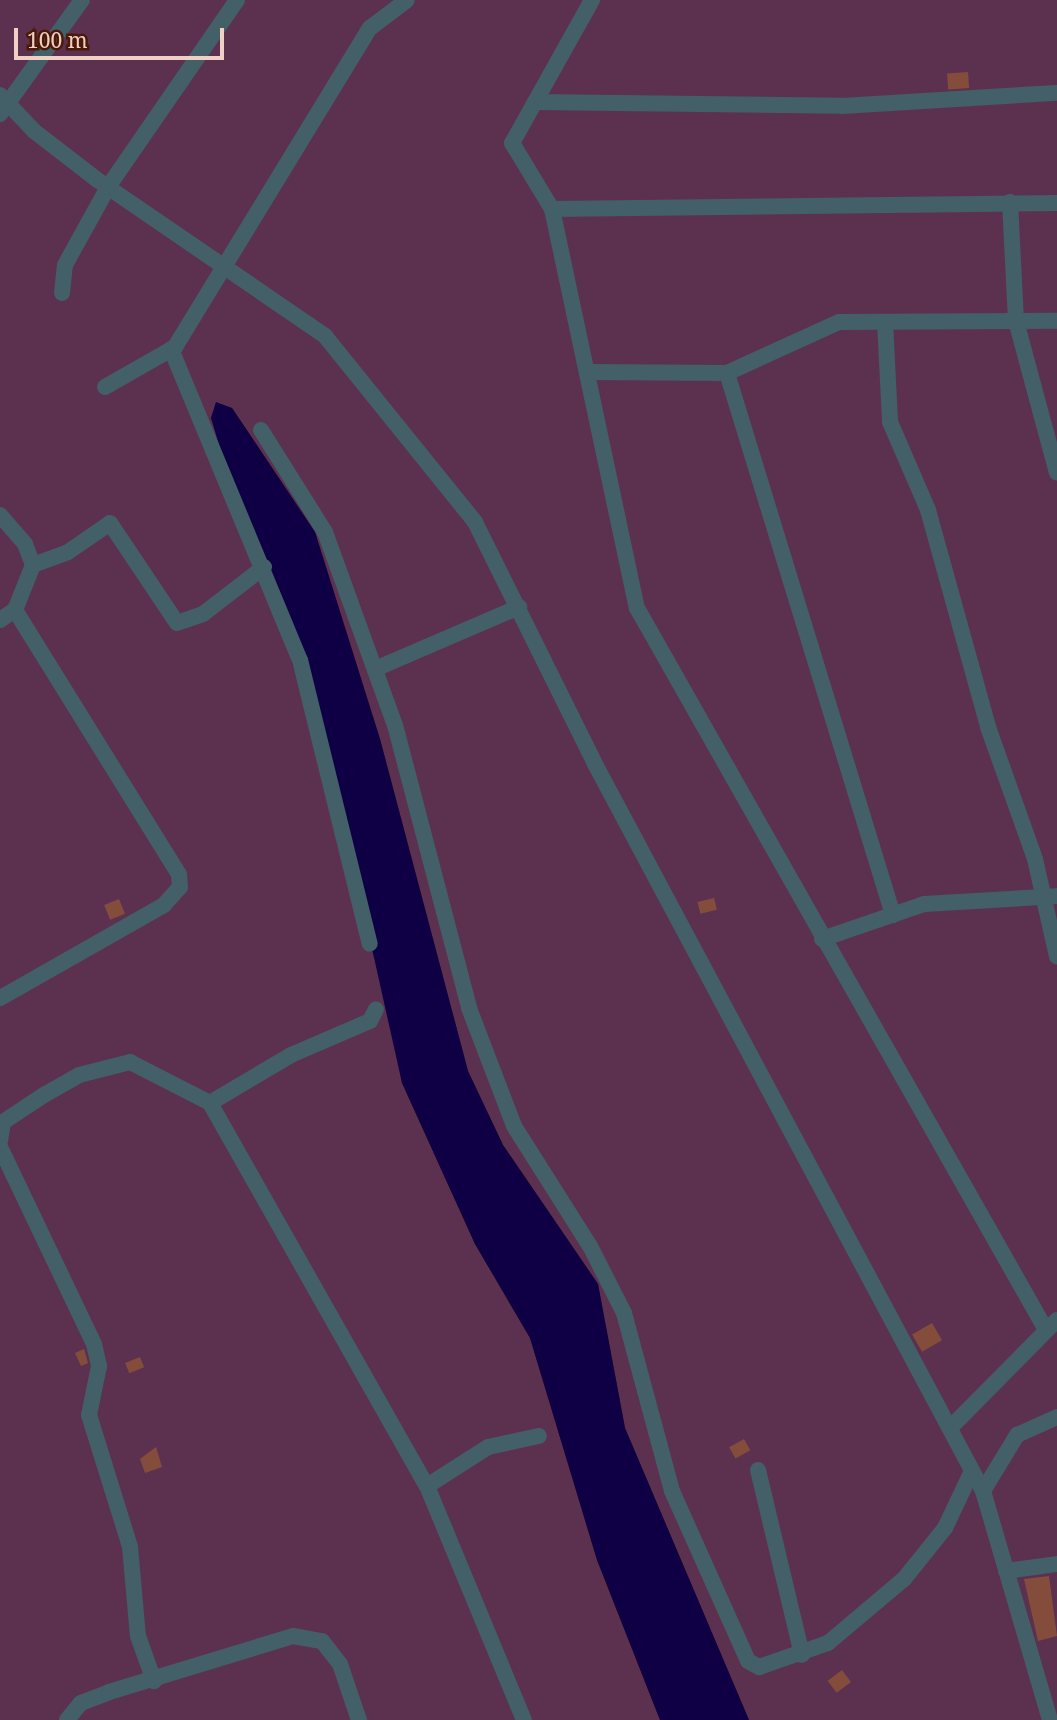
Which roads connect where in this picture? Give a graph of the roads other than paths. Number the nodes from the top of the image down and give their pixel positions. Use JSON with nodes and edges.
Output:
{"nodes":[{"id":1,"x":82,"y":0,"type":"edge"},
{"id":2,"x":237,"y":0,"type":"edge"},
{"id":3,"x":407,"y":0,"type":"edge"},
{"id":4,"x":592,"y":0,"type":"edge"},
{"id":5,"x":1057,"y":93,"type":"edge"},
{"id":6,"x":535,"y":102,"type":"junction"},
{"id":7,"x":3,"y":104,"type":"edge"},
{"id":8,"x":108,"y":187,"type":"junction"},
{"id":9,"x":1010,"y":202,"type":"junction"},
{"id":10,"x":1057,"y":202,"type":"edge"},
{"id":11,"x":552,"y":209,"type":"junction"},
{"id":12,"x":219,"y":266,"type":"junction"},
{"id":13,"x":62,"y":293,"type":"dead end"},
{"id":14,"x":1016,"y":321,"type":"junction"},
{"id":15,"x":1057,"y":321,"type":"edge"},
{"id":16,"x":886,"y":322,"type":"junction"},
{"id":17,"x":171,"y":349,"type":"junction"},
{"id":18,"x":590,"y":372,"type":"junction"},
{"id":19,"x":727,"y":373,"type":"junction"},
{"id":20,"x":105,"y":387,"type":"dead end"},
{"id":21,"x":261,"y":430,"type":"dead end"},
{"id":22,"x":1057,"y":473,"type":"edge"},
{"id":23,"x":0,"y":515,"type":"edge"},
{"id":24,"x":33,"y":565,"type":"junction"},
{"id":25,"x":264,"y":567,"type":"junction"},
{"id":26,"x":519,"y":607,"type":"junction"},
{"id":27,"x":15,"y":610,"type":"junction"},
{"id":28,"x":0,"y":620,"type":"edge"},
{"id":29,"x":375,"y":669,"type":"junction"},
{"id":30,"x":1050,"y":897,"type":"edge"},
{"id":31,"x":892,"y":915,"type":"junction"},
{"id":32,"x":822,"y":939,"type":"junction"},
{"id":33,"x":370,"y":944,"type":"dead end"},
{"id":34,"x":1057,"y":957,"type":"edge"},
{"id":35,"x":0,"y":998,"type":"edge"},
{"id":36,"x":376,"y":1009,"type":"dead end"},
{"id":37,"x":210,"y":1103,"type":"junction"},
{"id":38,"x":0,"y":1140,"type":"edge"},
{"id":39,"x":0,"y":1147,"type":"edge"},
{"id":40,"x":1051,"y":1325,"type":"edge"},
{"id":41,"x":1057,"y":1418,"type":"edge"},
{"id":42,"x":950,"y":1428,"type":"junction"},
{"id":43,"x":539,"y":1436,"type":"dead end"},
{"id":44,"x":758,"y":1469,"type":"dead end"},
{"id":45,"x":971,"y":1473,"type":"junction"},
{"id":46,"x":427,"y":1486,"type":"junction"},
{"id":47,"x":983,"y":1491,"type":"junction"},
{"id":48,"x":1057,"y":1564,"type":"edge"},
{"id":49,"x":1006,"y":1571,"type":"junction"},
{"id":50,"x":802,"y":1655,"type":"junction"},
{"id":51,"x":154,"y":1681,"type":"junction"},
{"id":52,"x":1048,"y":1718,"type":"edge"},
{"id":53,"x":67,"y":1720,"type":"edge"},
{"id":54,"x":359,"y":1720,"type":"edge"},
{"id":55,"x":524,"y":1720,"type":"edge"}],
"edges":[{"from":1,"to":7,"type":"lane"},
{"from":2,"to":8,"type":"lane"},
{"from":3,"to":12,"type":"lane"},
{"from":4,"to":6,"type":"lane"},
{"from":5,"to":6,"type":"lane"},
{"from":6,"to":11,"type":"lane"},
{"from":7,"to":8,"type":"lane"},
{"from":8,"to":12,"type":"lane"},
{"from":8,"to":13,"type":"lane"},
{"from":9,"to":10,"type":"lane"},
{"from":9,"to":11,"type":"lane"},
{"from":9,"to":14,"type":"lane"},
{"from":11,"to":18,"type":"lane"},
{"from":12,"to":17,"type":"lane"},
{"from":12,"to":26,"type":"lane"},
{"from":14,"to":15,"type":"lane"},
{"from":14,"to":16,"type":"lane"},
{"from":14,"to":22,"type":"lane"},
{"from":16,"to":19,"type":"lane"},
{"from":16,"to":30,"type":"lane"},
{"from":17,"to":20,"type":"lane"},
{"from":17,"to":25,"type":"lane"},
{"from":18,"to":19,"type":"lane"},
{"from":18,"to":32,"type":"lane"},
{"from":19,"to":31,"type":"lane"},
{"from":21,"to":29,"type":"lane"},
{"from":23,"to":24,"type":"lane"},
{"from":24,"to":25,"type":"lane"},
{"from":24,"to":27,"type":"lane"},
{"from":25,"to":33,"type":"lane"},
{"from":26,"to":29,"type":"lane"},
{"from":26,"to":42,"type":"lane"},
{"from":27,"to":28,"type":"lane"},
{"from":27,"to":35,"type":"lane"},
{"from":29,"to":50,"type":"lane"},
{"from":30,"to":31,"type":"lane"},
{"from":30,"to":34,"type":"lane"},
{"from":31,"to":32,"type":"lane"},
{"from":32,"to":40,"type":"lane"},
{"from":36,"to":37,"type":"lane"},
{"from":37,"to":38,"type":"lane"},
{"from":37,"to":46,"type":"lane"},
{"from":39,"to":51,"type":"lane"},
{"from":40,"to":42,"type":"lane"},
{"from":41,"to":47,"type":"lane"},
{"from":42,"to":45,"type":"lane"},
{"from":43,"to":46,"type":"lane"},
{"from":44,"to":50,"type":"lane"},
{"from":45,"to":47,"type":"lane"},
{"from":45,"to":50,"type":"lane"},
{"from":46,"to":55,"type":"lane"},
{"from":47,"to":49,"type":"lane"},
{"from":48,"to":49,"type":"lane"},
{"from":49,"to":52,"type":"lane"},
{"from":51,"to":53,"type":"lane"},
{"from":51,"to":54,"type":"lane"}]}
